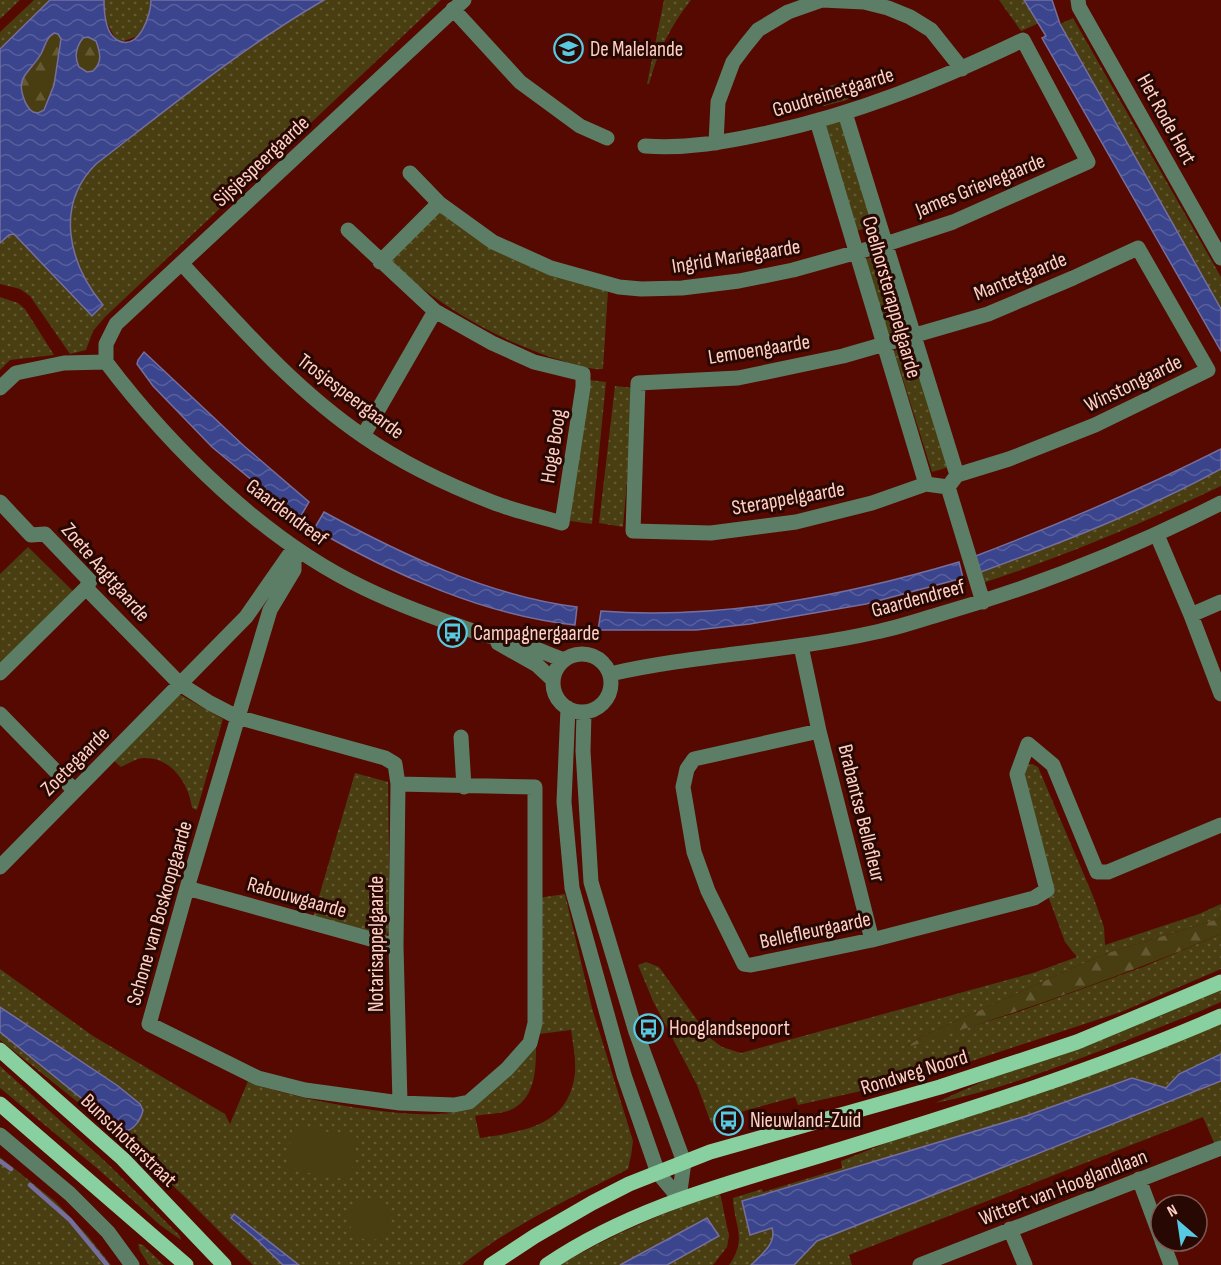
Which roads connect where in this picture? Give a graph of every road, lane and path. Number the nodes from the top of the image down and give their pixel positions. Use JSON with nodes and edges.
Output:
{"nodes":[{"id":1,"x":1078,"y":0,"type":"edge"},
{"id":2,"x":459,"y":5,"type":"edge"},
{"id":3,"x":962,"y":69,"type":"junction"},
{"id":4,"x":845,"y":113,"type":"junction"},
{"id":5,"x":817,"y":122,"type":"junction"},
{"id":6,"x":607,"y":138,"type":"dead end"},
{"id":7,"x":716,"y":143,"type":"junction"},
{"id":8,"x":645,"y":146,"type":"dead end"},
{"id":9,"x":1088,"y":162,"type":"joint"},
{"id":10,"x":410,"y":172,"type":"dead end"},
{"id":11,"x":439,"y":203,"type":"junction"},
{"id":12,"x":348,"y":230,"type":"dead end"},
{"id":13,"x":886,"y":244,"type":"junction"},
{"id":14,"x":1138,"y":248,"type":"joint"},
{"id":15,"x":858,"y":253,"type":"junction"},
{"id":16,"x":1221,"y":258,"type":"edge"},
{"id":17,"x":380,"y":262,"type":"junction"},
{"id":18,"x":182,"y":264,"type":"junction"},
{"id":19,"x":435,"y":311,"type":"junction"},
{"id":20,"x":914,"y":335,"type":"junction"},
{"id":21,"x":884,"y":345,"type":"junction"},
{"id":22,"x":106,"y":362,"type":"junction"},
{"id":23,"x":0,"y":388,"type":"edge"},
{"id":24,"x":363,"y":436,"type":"junction"},
{"id":25,"x":952,"y":481,"type":"junction"},
{"id":26,"x":926,"y":484,"type":"junction"},
{"id":27,"x":0,"y":502,"type":"edge"},
{"id":28,"x":1221,"y":503,"type":"edge"},
{"id":29,"x":562,"y":523,"type":"joint"},
{"id":30,"x":633,"y":531,"type":"joint"},
{"id":31,"x":1156,"y":535,"type":"junction"},
{"id":32,"x":294,"y":548,"type":"junction"},
{"id":33,"x":86,"y":588,"type":"junction"},
{"id":34,"x":983,"y":602,"type":"junction"},
{"id":35,"x":1221,"y":602,"type":"edge"},
{"id":36,"x":1191,"y":615,"type":"junction"},
{"id":37,"x":485,"y":635,"type":"junction"},
{"id":38,"x":801,"y":646,"type":"junction"},
{"id":39,"x":564,"y":660,"type":"junction"},
{"id":40,"x":0,"y":673,"type":"edge"},
{"id":41,"x":610,"y":674,"type":"junction"},
{"id":42,"x":553,"y":680,"type":"junction"},
{"id":43,"x":180,"y":684,"type":"junction"},
{"id":44,"x":1221,"y":694,"type":"edge"},
{"id":45,"x":568,"y":708,"type":"junction"},
{"id":46,"x":584,"y":712,"type":"junction"},
{"id":47,"x":0,"y":714,"type":"edge"},
{"id":48,"x":237,"y":717,"type":"junction"},
{"id":49,"x":819,"y":731,"type":"junction"},
{"id":50,"x":461,"y":737,"type":"dead end"},
{"id":51,"x":398,"y":784,"type":"junction"},
{"id":52,"x":464,"y":787,"type":"junction"},
{"id":53,"x":75,"y":791,"type":"junction"},
{"id":54,"x":1221,"y":825,"type":"edge"},
{"id":55,"x":0,"y":867,"type":"edge"},
{"id":56,"x":187,"y":888,"type":"junction"},
{"id":57,"x":872,"y":940,"type":"junction"},
{"id":58,"x":396,"y":946,"type":"junction"},
{"id":59,"x":1221,"y":982,"type":"edge"},
{"id":60,"x":1221,"y":1016,"type":"edge"},
{"id":61,"x":0,"y":1050,"type":"edge"},
{"id":62,"x":400,"y":1103,"type":"junction"},
{"id":63,"x":0,"y":1104,"type":"edge"},
{"id":64,"x":0,"y":1135,"type":"edge"},
{"id":65,"x":1221,"y":1148,"type":"edge"},
{"id":66,"x":684,"y":1162,"type":"junction"},
{"id":67,"x":658,"y":1173,"type":"junction"},
{"id":68,"x":1138,"y":1179,"type":"junction"},
{"id":69,"x":679,"y":1198,"type":"junction"},
{"id":70,"x":1149,"y":1207,"type":"edge"},
{"id":71,"x":1010,"y":1229,"type":"junction"},
{"id":72,"x":132,"y":1265,"type":"edge"},
{"id":73,"x":186,"y":1265,"type":"edge"},
{"id":74,"x":224,"y":1265,"type":"edge"},
{"id":75,"x":491,"y":1265,"type":"edge"},
{"id":76,"x":547,"y":1265,"type":"edge"},
{"id":77,"x":920,"y":1265,"type":"edge"},
{"id":78,"x":1024,"y":1265,"type":"edge"}],
"edges":[{"from":1,"to":16,"type":"street","name":"Het Rode Hert"},
{"from":2,"to":6,"type":"street"},
{"from":2,"to":18,"type":"street","name":"Sijsjespeergaarde"},
{"from":3,"to":4,"type":"street","name":"Goudreinetgaarde"},
{"from":3,"to":7,"type":"street"},
{"from":3,"to":9,"type":"street","name":"Goudreinetgaarde"},
{"from":4,"to":5,"type":"street","name":"Goudreinetgaarde"},
{"from":4,"to":13,"type":"street","name":"Coelhorsterappelgaarde"},
{"from":5,"to":7,"type":"street","name":"Goudreinetgaarde"},
{"from":5,"to":15,"type":"street","name":"Coelhorsterappelgaarde"},
{"from":7,"to":8,"type":"street","name":"Goudreinetgaarde"},
{"from":9,"to":13,"type":"street","name":"James Grievegaarde"},
{"from":10,"to":11,"type":"street","name":"Ingrid Mariegaarde"},
{"from":11,"to":15,"type":"street","name":"Ingrid Mariegaarde"},
{"from":11,"to":17,"type":"street"},
{"from":12,"to":17,"type":"street"},
{"from":13,"to":15,"type":"street","name":"James Grievegaarde"},
{"from":13,"to":20,"type":"street","name":"Coelhorsterappelgaarde"},
{"from":14,"to":20,"type":"street","name":"Mantetgaarde"},
{"from":14,"to":25,"type":"street","name":"Winstongaarde"},
{"from":15,"to":21,"type":"street","name":"Coelhorsterappelgaarde"},
{"from":17,"to":19,"type":"street"},
{"from":18,"to":22,"type":"street","name":"Sijsjespeergaarde"},
{"from":18,"to":24,"type":"street","name":"Trosjespeergaarde"},
{"from":19,"to":24,"type":"street"},
{"from":19,"to":29,"type":"street","name":"Hoge Boog"},
{"from":20,"to":21,"type":"street","name":"Mantetgaarde"},
{"from":20,"to":25,"type":"street","name":"Coelhorsterappelgaarde"},
{"from":21,"to":26,"type":"street","name":"Coelhorsterappelgaarde"},
{"from":21,"to":30,"type":"street","name":"Lemoengaarde"},
{"from":22,"to":23,"type":"street"},
{"from":22,"to":32,"type":"street","name":"Gaardendreef"},
{"from":24,"to":29,"type":"street","name":"Trosjespeergaarde"},
{"from":25,"to":26,"type":"street","name":"Sterappelgaarde"},
{"from":25,"to":34,"type":"street","name":"Coelhorsterappelgaarde"},
{"from":26,"to":30,"type":"street","name":"Sterappelgaarde"},
{"from":27,"to":33,"type":"street","name":"Zoete Aagtgaarde"},
{"from":28,"to":31,"type":"street","name":"Gaardendreef"},
{"from":31,"to":34,"type":"street","name":"Gaardendreef"},
{"from":31,"to":36,"type":"street"},
{"from":32,"to":37,"type":"street","name":"Gaardendreef"},
{"from":32,"to":43,"type":"street","name":"Zoetegaarde"},
{"from":32,"to":48,"type":"street","name":"Schone van Boskoopgaarde"},
{"from":33,"to":40,"type":"street"},
{"from":33,"to":43,"type":"street","name":"Zoete Aagtgaarde"},
{"from":34,"to":38,"type":"street","name":"Gaardendreef"},
{"from":35,"to":36,"type":"street"},
{"from":36,"to":44,"type":"street"},
{"from":37,"to":39,"type":"street","name":"Gaardendreef"},
{"from":37,"to":42,"type":"street","name":"Gaardendreef"},
{"from":38,"to":41,"type":"street","name":"Gaardendreef"},
{"from":38,"to":49,"type":"street","name":"Brabantse Bellefleur"},
{"from":39,"to":41,"type":"street"},
{"from":39,"to":42,"type":"street"},
{"from":41,"to":46,"type":"street"},
{"from":42,"to":45,"type":"street"},
{"from":43,"to":48,"type":"street","name":"Zoete Aagtgaarde"},
{"from":43,"to":53,"type":"street","name":"Zoetegaarde"},
{"from":45,"to":46,"type":"street"},
{"from":45,"to":67,"type":"street"},
{"from":46,"to":66,"type":"street"},
{"from":47,"to":53,"type":"street"},
{"from":48,"to":51,"type":"street","name":"Notarisappelgaarde"},
{"from":48,"to":56,"type":"street","name":"Schone van Boskoopgaarde"},
{"from":49,"to":57,"type":"street","name":"Brabantse Bellefleur"},
{"from":49,"to":57,"type":"street","name":"Bellefleurgaarde"},
{"from":50,"to":52,"type":"street"},
{"from":51,"to":52,"type":"street"},
{"from":51,"to":58,"type":"street","name":"Notarisappelgaarde"},
{"from":52,"to":62,"type":"street","name":"Schone van Boskoopgaarde"},
{"from":53,"to":55,"type":"street","name":"Zoetegaarde"},
{"from":54,"to":57,"type":"street","name":"Bellefleurgaarde"},
{"from":56,"to":58,"type":"street","name":"Rabouwgaarde"},
{"from":56,"to":62,"type":"street","name":"Schone van Boskoopgaarde"},
{"from":58,"to":62,"type":"street","name":"Notarisappelgaarde"},
{"from":59,"to":66,"type":"main road","name":"Rondweg Noord"},
{"from":60,"to":69,"type":"main road"},
{"from":61,"to":74,"type":"main road","name":"Bunschoterstraat"},
{"from":63,"to":73,"type":"main road"},
{"from":64,"to":72,"type":"street"},
{"from":65,"to":68,"type":"street","name":"Wittert van Hooglandlaan"},
{"from":66,"to":67,"type":"main road","name":"Rondweg Noord"},
{"from":66,"to":69,"type":"street"},
{"from":67,"to":69,"type":"street"},
{"from":67,"to":75,"type":"main road","name":"Rondweg Noord"},
{"from":68,"to":70,"type":"street"},
{"from":68,"to":71,"type":"street","name":"Wittert van Hooglandlaan"},
{"from":69,"to":76,"type":"main road"},
{"from":71,"to":77,"type":"street","name":"Wittert van Hooglandlaan"},
{"from":71,"to":78,"type":"street"}]}
